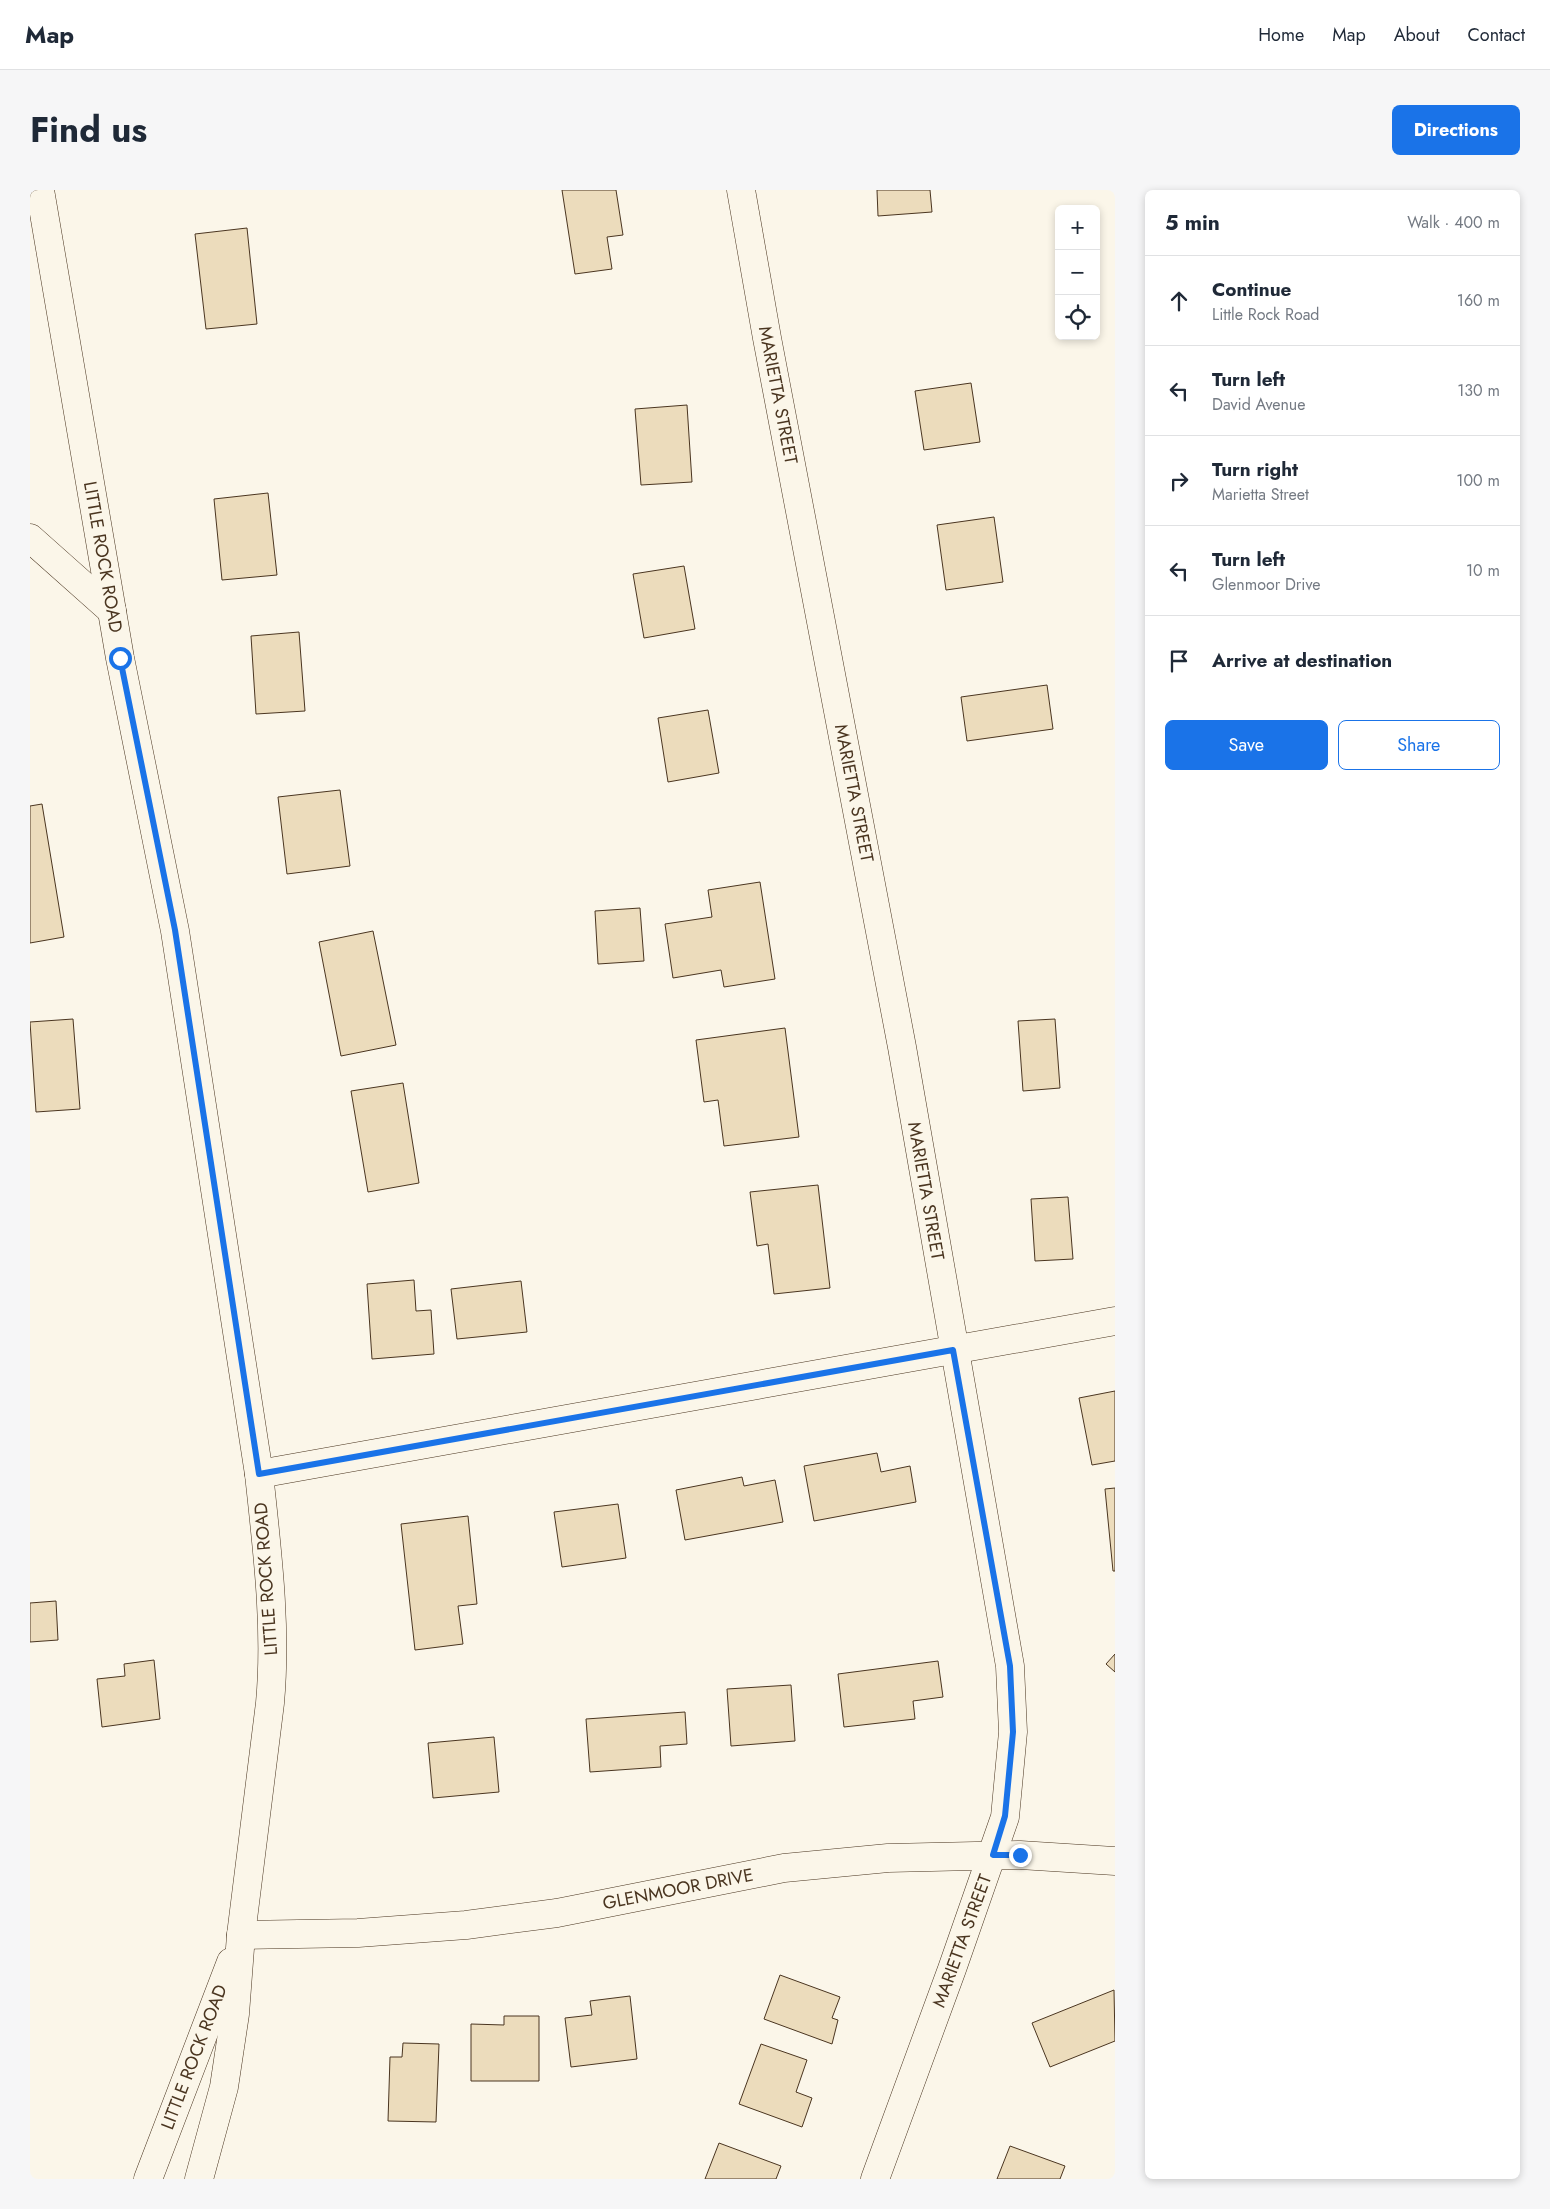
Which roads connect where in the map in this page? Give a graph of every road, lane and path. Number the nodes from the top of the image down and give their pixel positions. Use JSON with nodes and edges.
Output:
{"nodes":[{"id":1,"x":40,"y":190,"type":"edge"},
{"id":2,"x":742,"y":190,"type":"edge"},
{"id":3,"x":30,"y":538,"type":"edge"},
{"id":4,"x":112,"y":611,"type":"junction"},
{"id":5,"x":1115,"y":1321,"type":"edge"},
{"id":6,"x":953,"y":1350,"type":"junction"},
{"id":7,"x":259,"y":1474,"type":"junction"},
{"id":8,"x":993,"y":1855,"type":"junction"},
{"id":9,"x":1115,"y":1861,"type":"edge"},
{"id":10,"x":241,"y":1934,"type":"junction"},
{"id":11,"x":148,"y":2179,"type":"edge"},
{"id":12,"x":199,"y":2179,"type":"edge"},
{"id":13,"x":875,"y":2179,"type":"edge"}],
"edges":[{"from":1,"to":4,"type":"street","name":"LITTLE ROCK ROAD"},
{"from":2,"to":6,"type":"street","name":"MARIETTA STREET"},
{"from":3,"to":4,"type":"street"},
{"from":4,"to":7,"type":"street","name":"LITTLE ROCK ROAD"},
{"from":5,"to":6,"type":"street"},
{"from":6,"to":7,"type":"street"},
{"from":6,"to":8,"type":"street","name":"MARIETTA STREET"},
{"from":7,"to":10,"type":"street","name":"LITTLE ROCK ROAD"},
{"from":8,"to":9,"type":"street","name":"GLENMOOR DRIVE"},
{"from":8,"to":10,"type":"street","name":"GLENMOOR DRIVE"},
{"from":8,"to":13,"type":"street","name":"MARIETTA STREET"},
{"from":10,"to":11,"type":"street","name":"LITTLE ROCK ROAD"},
{"from":10,"to":12,"type":"street","name":"LITTLE ROCK ROAD"}]}
